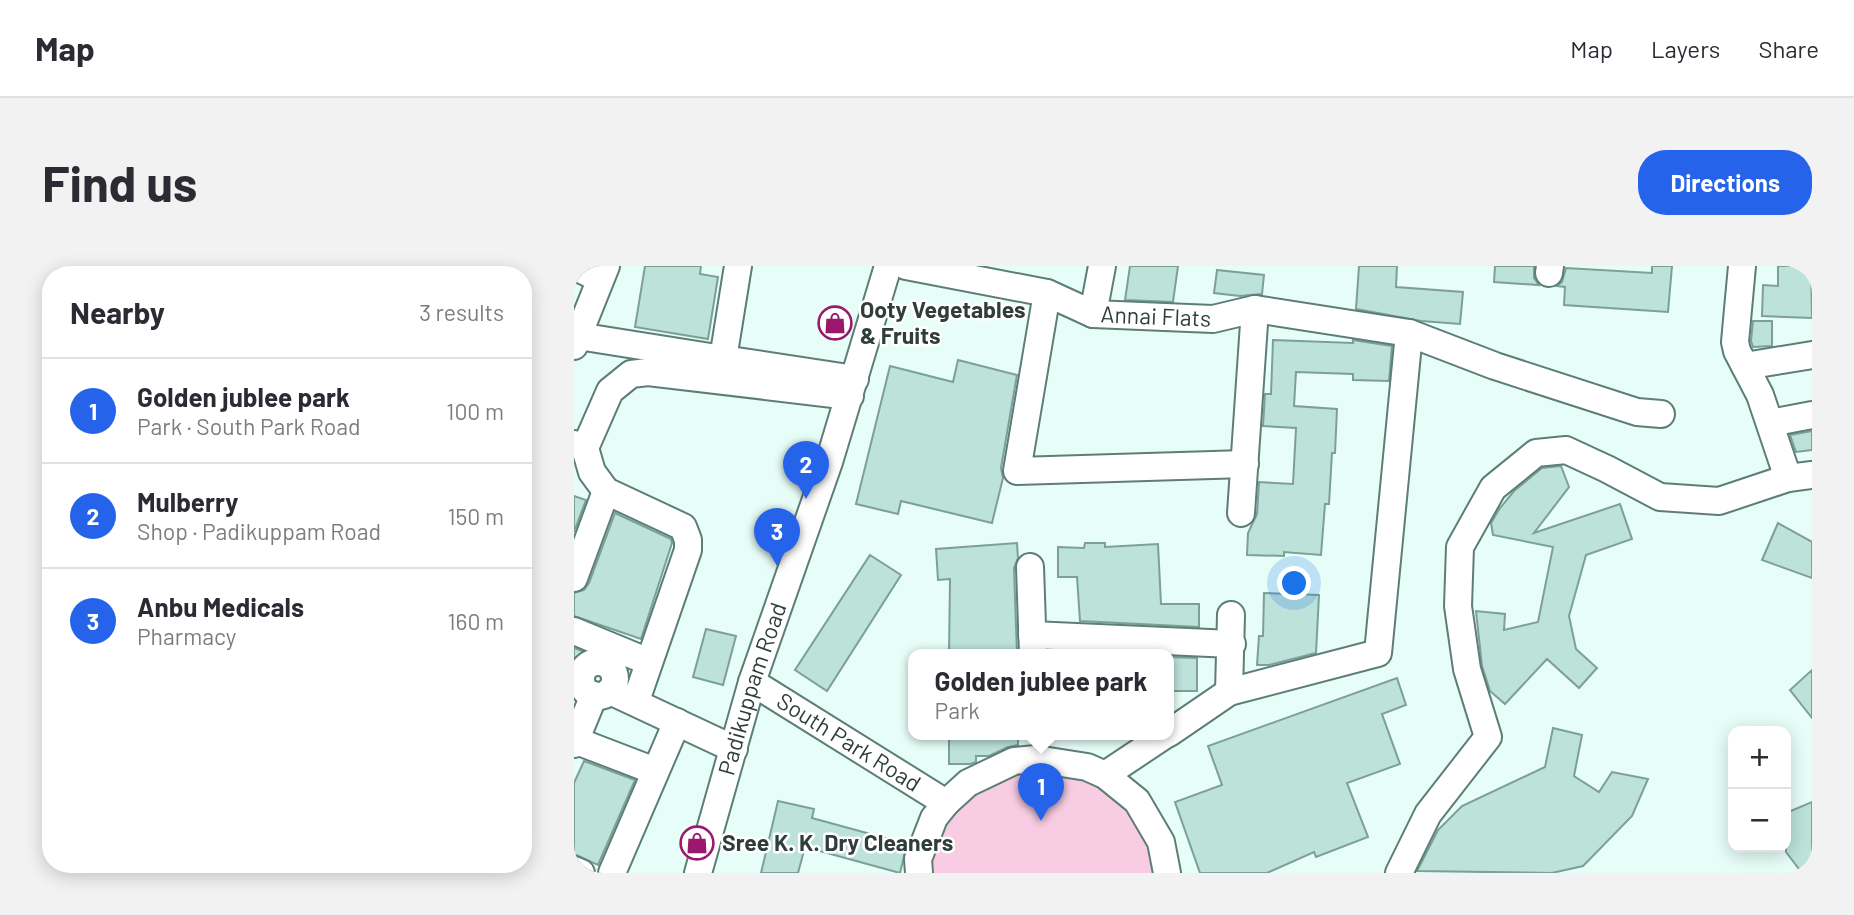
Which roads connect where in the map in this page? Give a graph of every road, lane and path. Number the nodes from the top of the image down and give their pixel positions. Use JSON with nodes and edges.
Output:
{"nodes":[{"id":1,"x":574,"y":266,"type":"edge"},
{"id":2,"x":738,"y":266,"type":"edge"},
{"id":3,"x":888,"y":266,"type":"edge"},
{"id":4,"x":906,"y":266,"type":"edge"},
{"id":5,"x":1102,"y":266,"type":"edge"},
{"id":6,"x":1742,"y":266,"type":"edge"},
{"id":7,"x":603,"y":272,"type":"edge"},
{"id":8,"x":1047,"y":293,"type":"junction"},
{"id":9,"x":1255,"y":309,"type":"junction"},
{"id":10,"x":1093,"y":314,"type":"junction"},
{"id":11,"x":1409,"y":332,"type":"junction"},
{"id":12,"x":576,"y":341,"type":"edge"},
{"id":13,"x":1812,"y":355,"type":"edge"},
{"id":14,"x":723,"y":359,"type":"junction"},
{"id":15,"x":1745,"y":366,"type":"junction"},
{"id":16,"x":853,"y":388,"type":"junction"},
{"id":17,"x":1661,"y":414,"type":"dead end"},
{"id":18,"x":1812,"y":415,"type":"edge"},
{"id":19,"x":1770,"y":423,"type":"junction"},
{"id":20,"x":579,"y":446,"type":"edge"},
{"id":21,"x":1245,"y":464,"type":"junction"},
{"id":22,"x":1800,"y":477,"type":"edge"},
{"id":23,"x":606,"y":491,"type":"junction"},
{"id":24,"x":1241,"y":513,"type":"dead end"},
{"id":25,"x":1030,"y":567,"type":"dead end"},
{"id":26,"x":574,"y":578,"type":"edge"},
{"id":27,"x":1231,"y":615,"type":"dead end"},
{"id":28,"x":574,"y":631,"type":"edge"},
{"id":29,"x":1232,"y":644,"type":"junction"},
{"id":30,"x":1033,"y":645,"type":"edge"},
{"id":31,"x":649,"y":662,"type":"junction"},
{"id":32,"x":752,"y":682,"type":"junction"},
{"id":33,"x":606,"y":689,"type":"junction"},
{"id":34,"x":639,"y":692,"type":"junction"},
{"id":35,"x":1229,"y":692,"type":"junction"},
{"id":36,"x":677,"y":722,"type":"junction"},
{"id":37,"x":1174,"y":729,"type":"edge"},
{"id":38,"x":1158,"y":740,"type":"edge"},
{"id":39,"x":574,"y":741,"type":"edge"},
{"id":40,"x":735,"y":742,"type":"junction"},
{"id":41,"x":1036,"y":747,"type":"edge"},
{"id":42,"x":655,"y":771,"type":"junction"},
{"id":43,"x":1105,"y":775,"type":"junction"},
{"id":44,"x":946,"y":803,"type":"junction"},
{"id":45,"x":574,"y":870,"type":"edge"},
{"id":46,"x":581,"y":873,"type":"edge"},
{"id":47,"x":612,"y":873,"type":"edge"},
{"id":48,"x":698,"y":873,"type":"edge"},
{"id":49,"x":919,"y":873,"type":"edge"},
{"id":50,"x":1167,"y":873,"type":"edge"},
{"id":51,"x":1399,"y":873,"type":"edge"}],
"edges":[{"from":1,"to":7,"type":"street"},
{"from":2,"to":14,"type":"street"},
{"from":3,"to":16,"type":"street","name":"Padikuppam Road"},
{"from":4,"to":8,"type":"street","name":"Annai Flats"},
{"from":5,"to":10,"type":"street"},
{"from":6,"to":15,"type":"street"},
{"from":7,"to":12,"type":"street"},
{"from":8,"to":10,"type":"street","name":"Annai Flats"},
{"from":8,"to":21,"type":"street"},
{"from":9,"to":10,"type":"street","name":"Annai Flats"},
{"from":9,"to":11,"type":"street","name":"Annai Flats"},
{"from":9,"to":21,"type":"street"},
{"from":11,"to":17,"type":"street","name":"Annai Flats"},
{"from":11,"to":35,"type":"street"},
{"from":12,"to":14,"type":"street"},
{"from":13,"to":15,"type":"street"},
{"from":14,"to":16,"type":"street"},
{"from":15,"to":19,"type":"street"},
{"from":16,"to":20,"type":"street"},
{"from":16,"to":32,"type":"street","name":"Padikuppam Road"},
{"from":18,"to":19,"type":"street"},
{"from":19,"to":22,"type":"street"},
{"from":20,"to":23,"type":"street"},
{"from":21,"to":24,"type":"street"},
{"from":22,"to":51,"type":"street"},
{"from":23,"to":26,"type":"street"},
{"from":23,"to":31,"type":"street"},
{"from":25,"to":30,"type":"street"},
{"from":27,"to":29,"type":"street"},
{"from":28,"to":31,"type":"street"},
{"from":29,"to":30,"type":"street"},
{"from":29,"to":35,"type":"street"},
{"from":31,"to":34,"type":"street"},
{"from":32,"to":40,"type":"street","name":"Padikuppam Road"},
{"from":32,"to":44,"type":"street","name":"South Park Road"},
{"from":33,"to":34,"type":"street"},
{"from":33,"to":36,"type":"street"},
{"from":33,"to":39,"type":"street"},
{"from":34,"to":40,"type":"street"},
{"from":35,"to":37,"type":"street"},
{"from":36,"to":40,"type":"street"},
{"from":36,"to":42,"type":"street"},
{"from":38,"to":43,"type":"street"},
{"from":39,"to":42,"type":"street"},
{"from":40,"to":48,"type":"street","name":"Padikuppam Road"},
{"from":41,"to":43,"type":"street"},
{"from":41,"to":44,"type":"street"},
{"from":42,"to":47,"type":"street"},
{"from":43,"to":50,"type":"street"},
{"from":44,"to":49,"type":"street"},
{"from":45,"to":46,"type":"street"}]}
